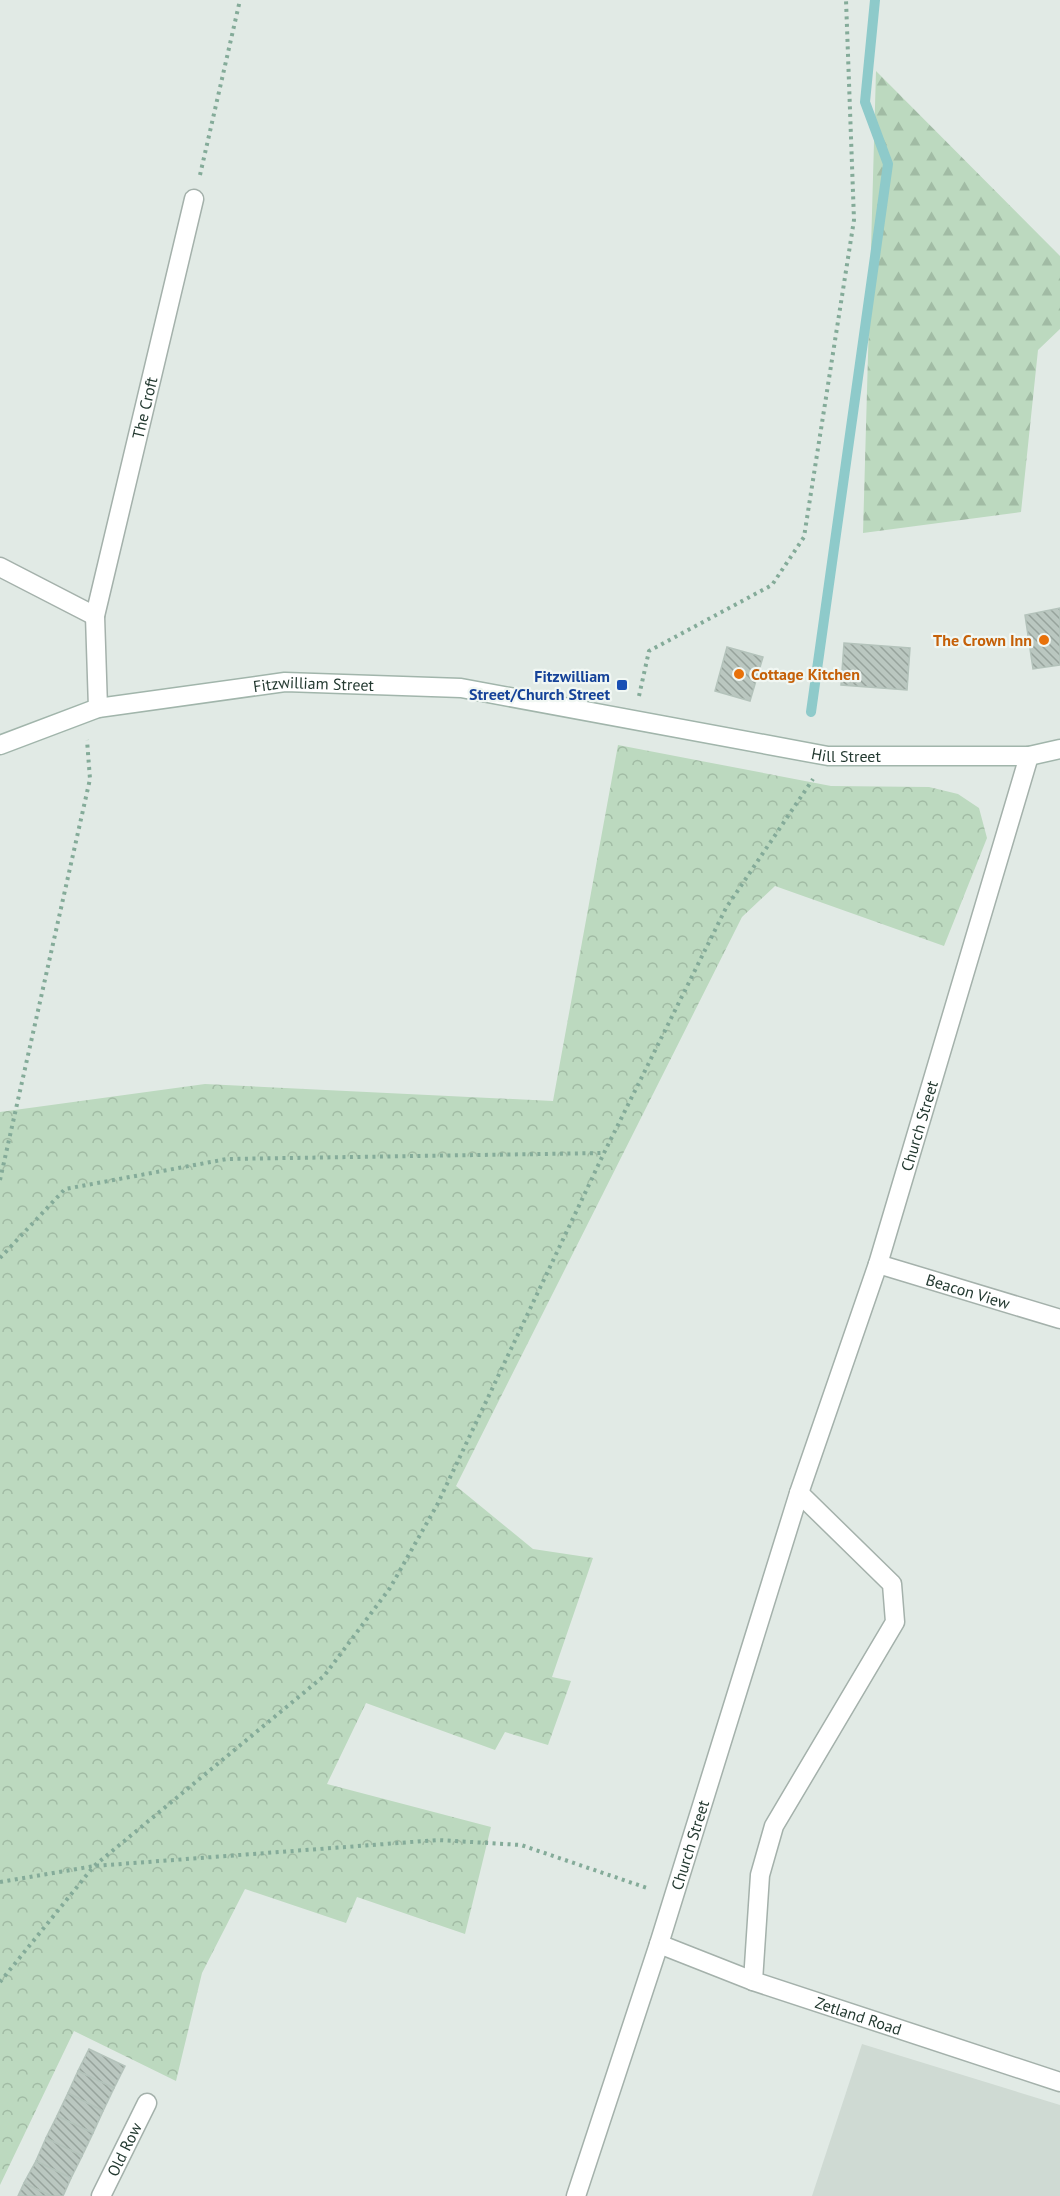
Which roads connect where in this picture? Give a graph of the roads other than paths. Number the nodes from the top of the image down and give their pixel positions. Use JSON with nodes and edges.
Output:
{"nodes":[{"id":1,"x":194,"y":199,"type":"road end"},
{"id":2,"x":0,"y":567,"type":"edge"},
{"id":3,"x":95,"y":616,"type":"junction"},
{"id":4,"x":92,"y":710,"type":"junction"},
{"id":5,"x":634,"y":720,"type":"joint"},
{"id":6,"x":0,"y":745,"type":"edge"},
{"id":7,"x":1060,"y":749,"type":"edge"},
{"id":8,"x":1029,"y":756,"type":"junction"},
{"id":9,"x":878,"y":1264,"type":"junction"},
{"id":10,"x":1060,"y":1319,"type":"edge"},
{"id":11,"x":800,"y":1493,"type":"junction"},
{"id":12,"x":659,"y":1944,"type":"junction"},
{"id":13,"x":753,"y":1981,"type":"junction"},
{"id":14,"x":1060,"y":2081,"type":"edge"},
{"id":15,"x":147,"y":2103,"type":"dead end"},
{"id":16,"x":101,"y":2196,"type":"edge"},
{"id":17,"x":576,"y":2196,"type":"edge"}],
"edges":[{"from":1,"to":3,"type":"street","name":"The Croft"},
{"from":2,"to":3,"type":"street"},
{"from":3,"to":4,"type":"street","name":"The Croft"},
{"from":4,"to":5,"type":"street","name":"Fitzwilliam Street"},
{"from":4,"to":6,"type":"street","name":"Fitzwilliam Street"},
{"from":5,"to":8,"type":"street","name":"Hill Street"},
{"from":7,"to":8,"type":"street","name":"Hill Street"},
{"from":8,"to":9,"type":"street","name":"Church Street"},
{"from":9,"to":10,"type":"street","name":"Beacon View"},
{"from":9,"to":11,"type":"street","name":"Church Street"},
{"from":11,"to":12,"type":"street","name":"Church Street"},
{"from":11,"to":13,"type":"street"},
{"from":12,"to":13,"type":"street","name":"Zetland Road"},
{"from":12,"to":17,"type":"street","name":"Church Street"},
{"from":13,"to":14,"type":"street","name":"Zetland Road"},
{"from":15,"to":16,"type":"street","name":"Old Row"}]}
